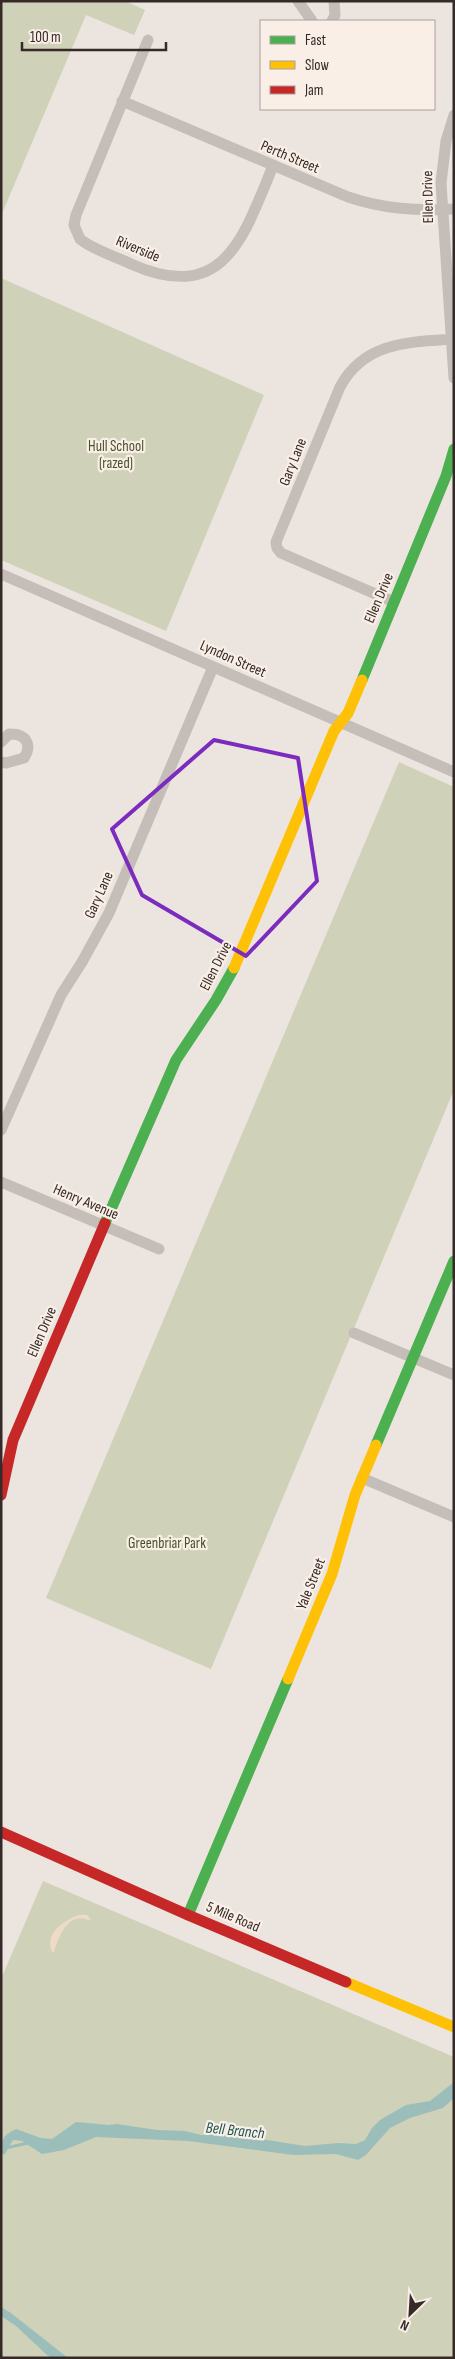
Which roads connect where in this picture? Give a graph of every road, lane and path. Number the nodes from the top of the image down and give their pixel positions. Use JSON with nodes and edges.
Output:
{"nodes":[{"id":1,"x":298,"y":1,"type":"edge"},
{"id":2,"x":334,"y":1,"type":"edge"},
{"id":3,"x":311,"y":20,"type":"edge"},
{"id":4,"x":333,"y":20,"type":"edge"},
{"id":5,"x":148,"y":40,"type":"dead end"},
{"id":6,"x":122,"y":101,"type":"junction"},
{"id":7,"x":454,"y":115,"type":"edge"},
{"id":8,"x":273,"y":166,"type":"junction"},
{"id":9,"x":448,"y":209,"type":"edge"},
{"id":10,"x":453,"y":339,"type":"edge"},
{"id":11,"x":454,"y":370,"type":"edge"},
{"id":12,"x":454,"y":449,"type":"edge"},
{"id":13,"x":1,"y":574,"type":"edge"},
{"id":14,"x":394,"y":602,"type":"junction"},
{"id":15,"x":213,"y":667,"type":"junction"},
{"id":16,"x":342,"y":722,"type":"junction"},
{"id":17,"x":1,"y":742,"type":"edge"},
{"id":18,"x":1,"y":762,"type":"edge"},
{"id":19,"x":454,"y":772,"type":"edge"},
{"id":20,"x":1,"y":1130,"type":"edge"},
{"id":21,"x":1,"y":1182,"type":"edge"},
{"id":22,"x":104,"y":1227,"type":"junction"},
{"id":23,"x":159,"y":1249,"type":"dead end"},
{"id":24,"x":454,"y":1261,"type":"edge"},
{"id":25,"x":354,"y":1333,"type":"dead end"},
{"id":26,"x":413,"y":1358,"type":"junction"},
{"id":27,"x":454,"y":1375,"type":"edge"},
{"id":28,"x":362,"y":1478,"type":"junction"},
{"id":29,"x":1,"y":1494,"type":"edge"},
{"id":30,"x":454,"y":1517,"type":"edge"},
{"id":31,"x":1,"y":1832,"type":"edge"},
{"id":32,"x":188,"y":1915,"type":"junction"},
{"id":33,"x":454,"y":2028,"type":"edge"}],
"edges":[{"from":1,"to":3,"type":"street"},
{"from":2,"to":4,"type":"street"},
{"from":5,"to":6,"type":"street"},
{"from":6,"to":8,"type":"street","name":"Perth Street"},
{"from":6,"to":8,"type":"street","name":"Riverside"},
{"from":7,"to":9,"type":"street","name":"Ellen Drive"},
{"from":8,"to":9,"type":"street","name":"Perth Street"},
{"from":9,"to":10,"type":"street","name":"Ellen Drive"},
{"from":10,"to":11,"type":"street","name":"Ellen Drive"},
{"from":10,"to":14,"type":"street","name":"Gary Lane"},
{"from":12,"to":14,"type":"street","name":"Ellen Drive"},
{"from":13,"to":15,"type":"street","name":"Lyndon Street"},
{"from":14,"to":16,"type":"street","name":"Ellen Drive"},
{"from":15,"to":16,"type":"street","name":"Lyndon Street"},
{"from":15,"to":20,"type":"street","name":"Gary Lane"},
{"from":16,"to":19,"type":"street","name":"Lyndon Street"},
{"from":16,"to":22,"type":"street","name":"Ellen Drive"},
{"from":17,"to":18,"type":"street"},
{"from":21,"to":22,"type":"street","name":"Henry Avenue"},
{"from":22,"to":23,"type":"street","name":"Henry Avenue"},
{"from":22,"to":29,"type":"street","name":"Ellen Drive"},
{"from":24,"to":26,"type":"street","name":"Yale Street"},
{"from":25,"to":26,"type":"street"},
{"from":26,"to":27,"type":"street"},
{"from":26,"to":28,"type":"street","name":"Yale Street"},
{"from":28,"to":30,"type":"street"},
{"from":28,"to":32,"type":"street","name":"Yale Street"},
{"from":31,"to":32,"type":"street","name":"5 Mile Road"},
{"from":32,"to":33,"type":"street","name":"5 Mile Road"}]}
